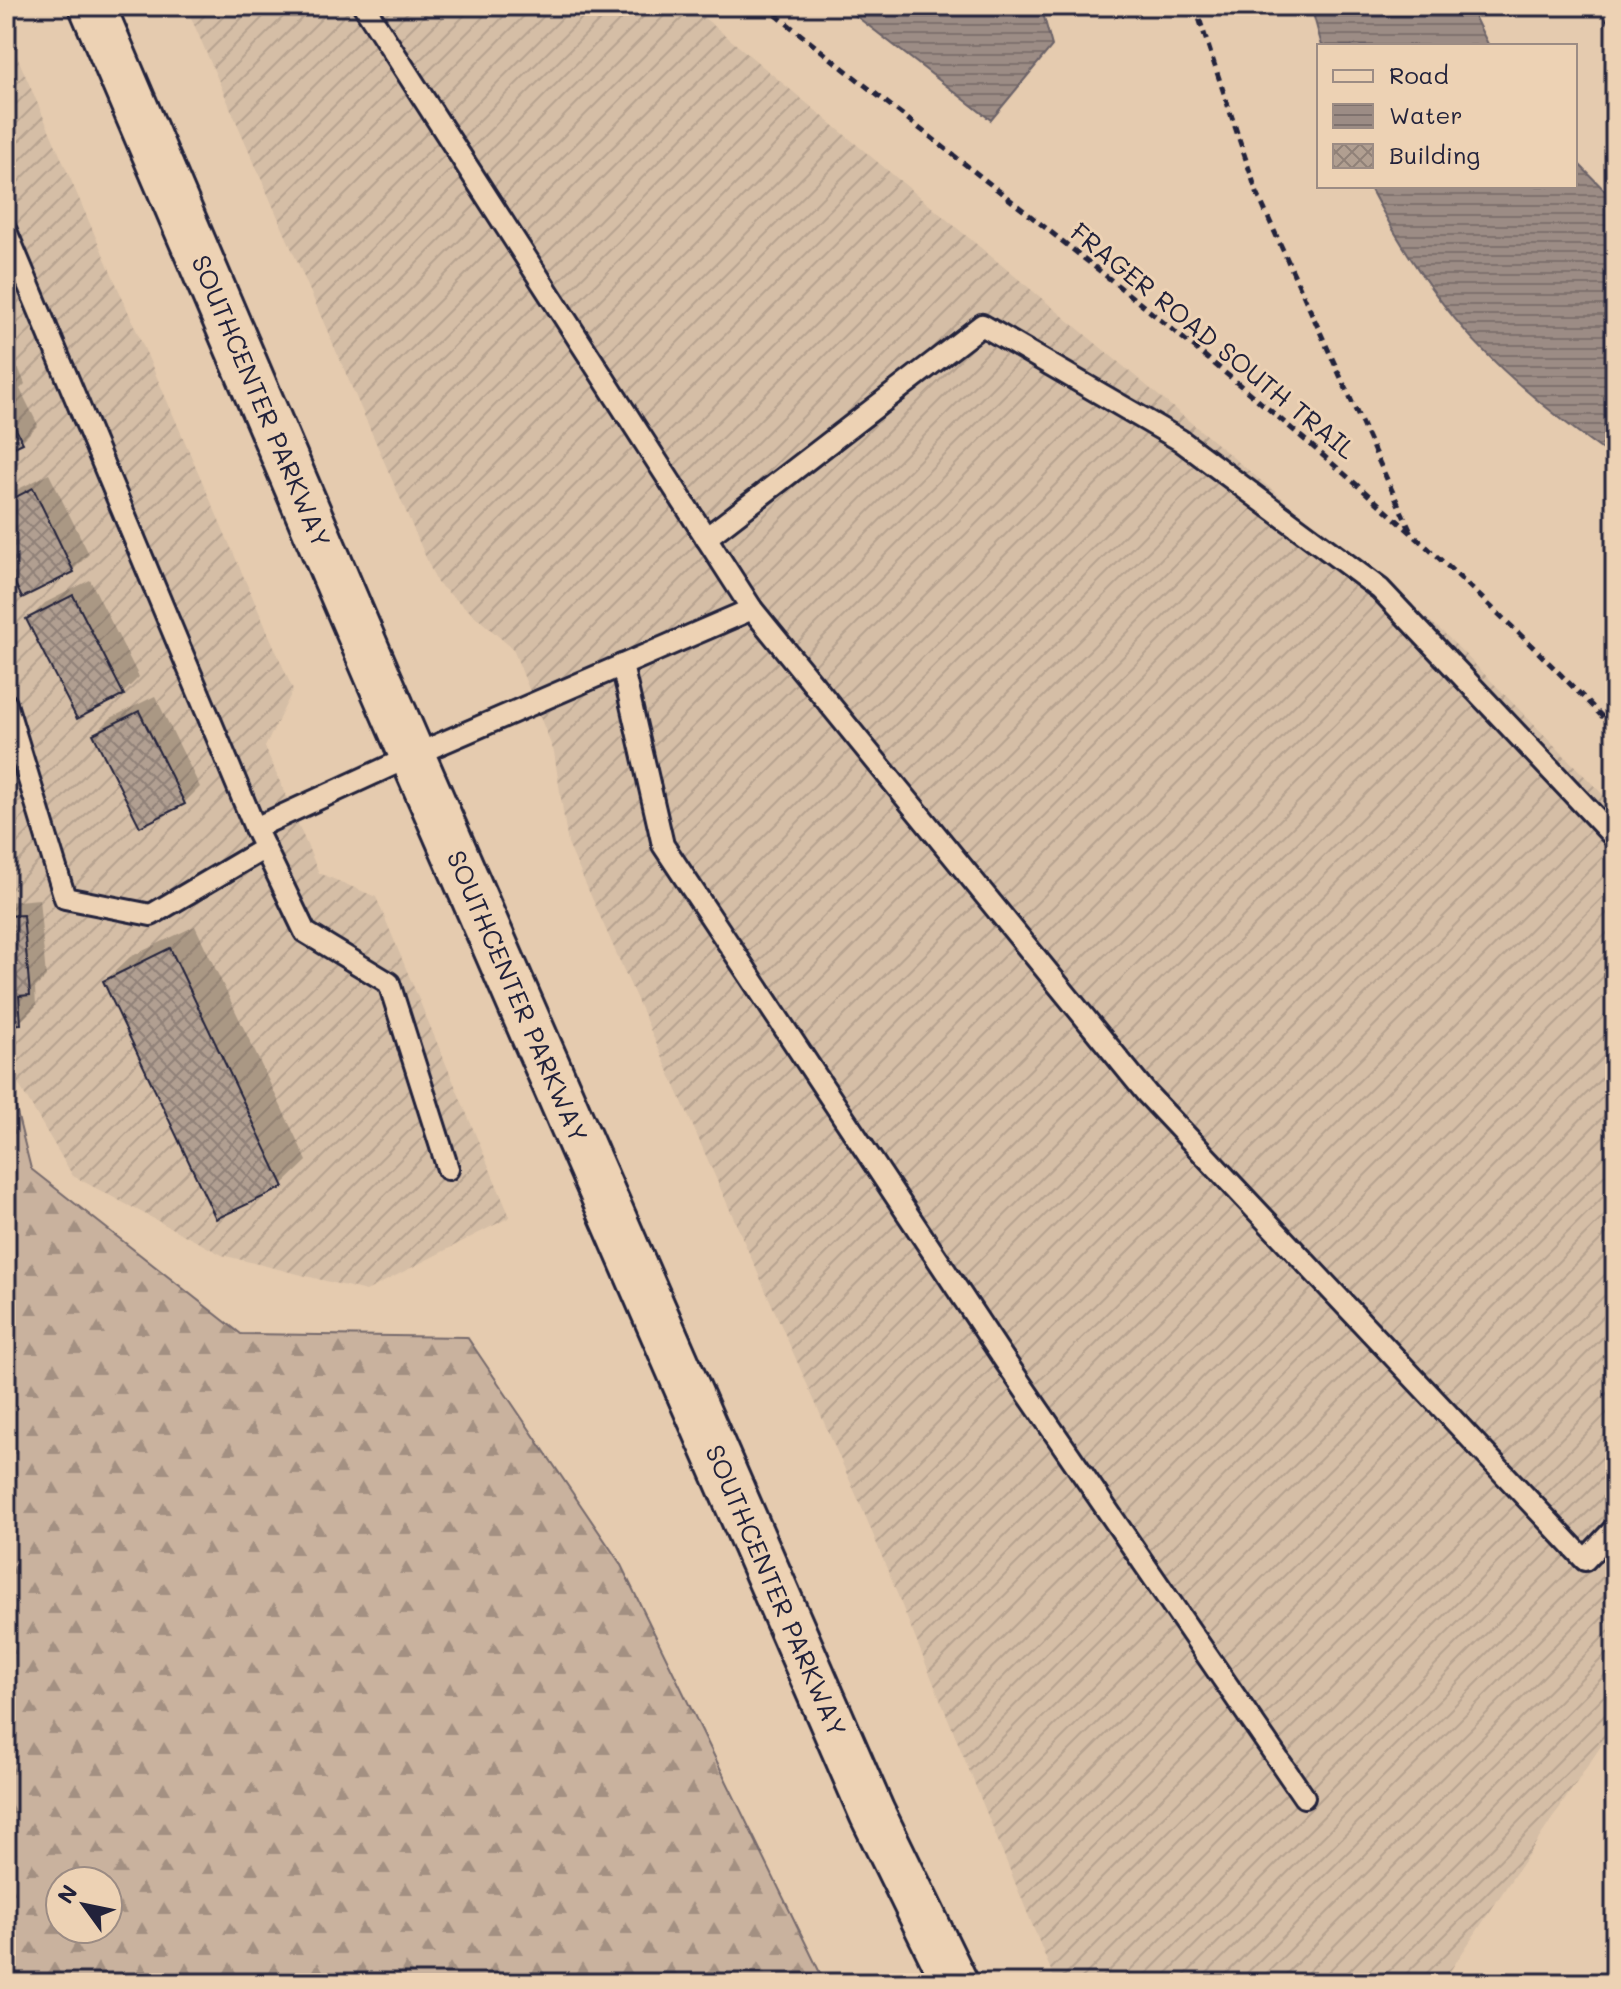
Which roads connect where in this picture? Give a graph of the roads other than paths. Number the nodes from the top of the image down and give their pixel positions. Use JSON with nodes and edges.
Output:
{"nodes":[{"id":1,"x":92,"y":6,"type":"edge"},
{"id":2,"x":364,"y":6,"type":"edge"},
{"id":3,"x":6,"y":231,"type":"edge"},
{"id":4,"x":706,"y":538,"type":"junction"},
{"id":5,"x":752,"y":609,"type":"junction"},
{"id":6,"x":622,"y":665,"type":"junction"},
{"id":7,"x":6,"y":704,"type":"edge"},
{"id":8,"x":412,"y":756,"type":"junction"},
{"id":9,"x":255,"y":828,"type":"junction"},
{"id":10,"x":1615,"y":838,"type":"edge"},
{"id":11,"x":265,"y":848,"type":"junction"},
{"id":12,"x":448,"y":1169,"type":"dead end"},
{"id":13,"x":1615,"y":1528,"type":"edge"},
{"id":14,"x":1304,"y":1797,"type":"dead end"},
{"id":15,"x":955,"y":1983,"type":"edge"}],
"edges":[{"from":1,"to":8,"type":"main road","name":"SOUTHCENTER PARKWAY"},
{"from":2,"to":4,"type":"lane"},
{"from":3,"to":9,"type":"lane"},
{"from":4,"to":5,"type":"lane"},
{"from":4,"to":10,"type":"lane"},
{"from":5,"to":6,"type":"lane"},
{"from":5,"to":13,"type":"lane"},
{"from":6,"to":8,"type":"lane"},
{"from":6,"to":14,"type":"lane"},
{"from":7,"to":11,"type":"lane"},
{"from":8,"to":9,"type":"lane"},
{"from":8,"to":15,"type":"main road","name":"SOUTHCENTER PARKWAY"},
{"from":9,"to":11,"type":"lane"},
{"from":11,"to":12,"type":"lane"}]}
